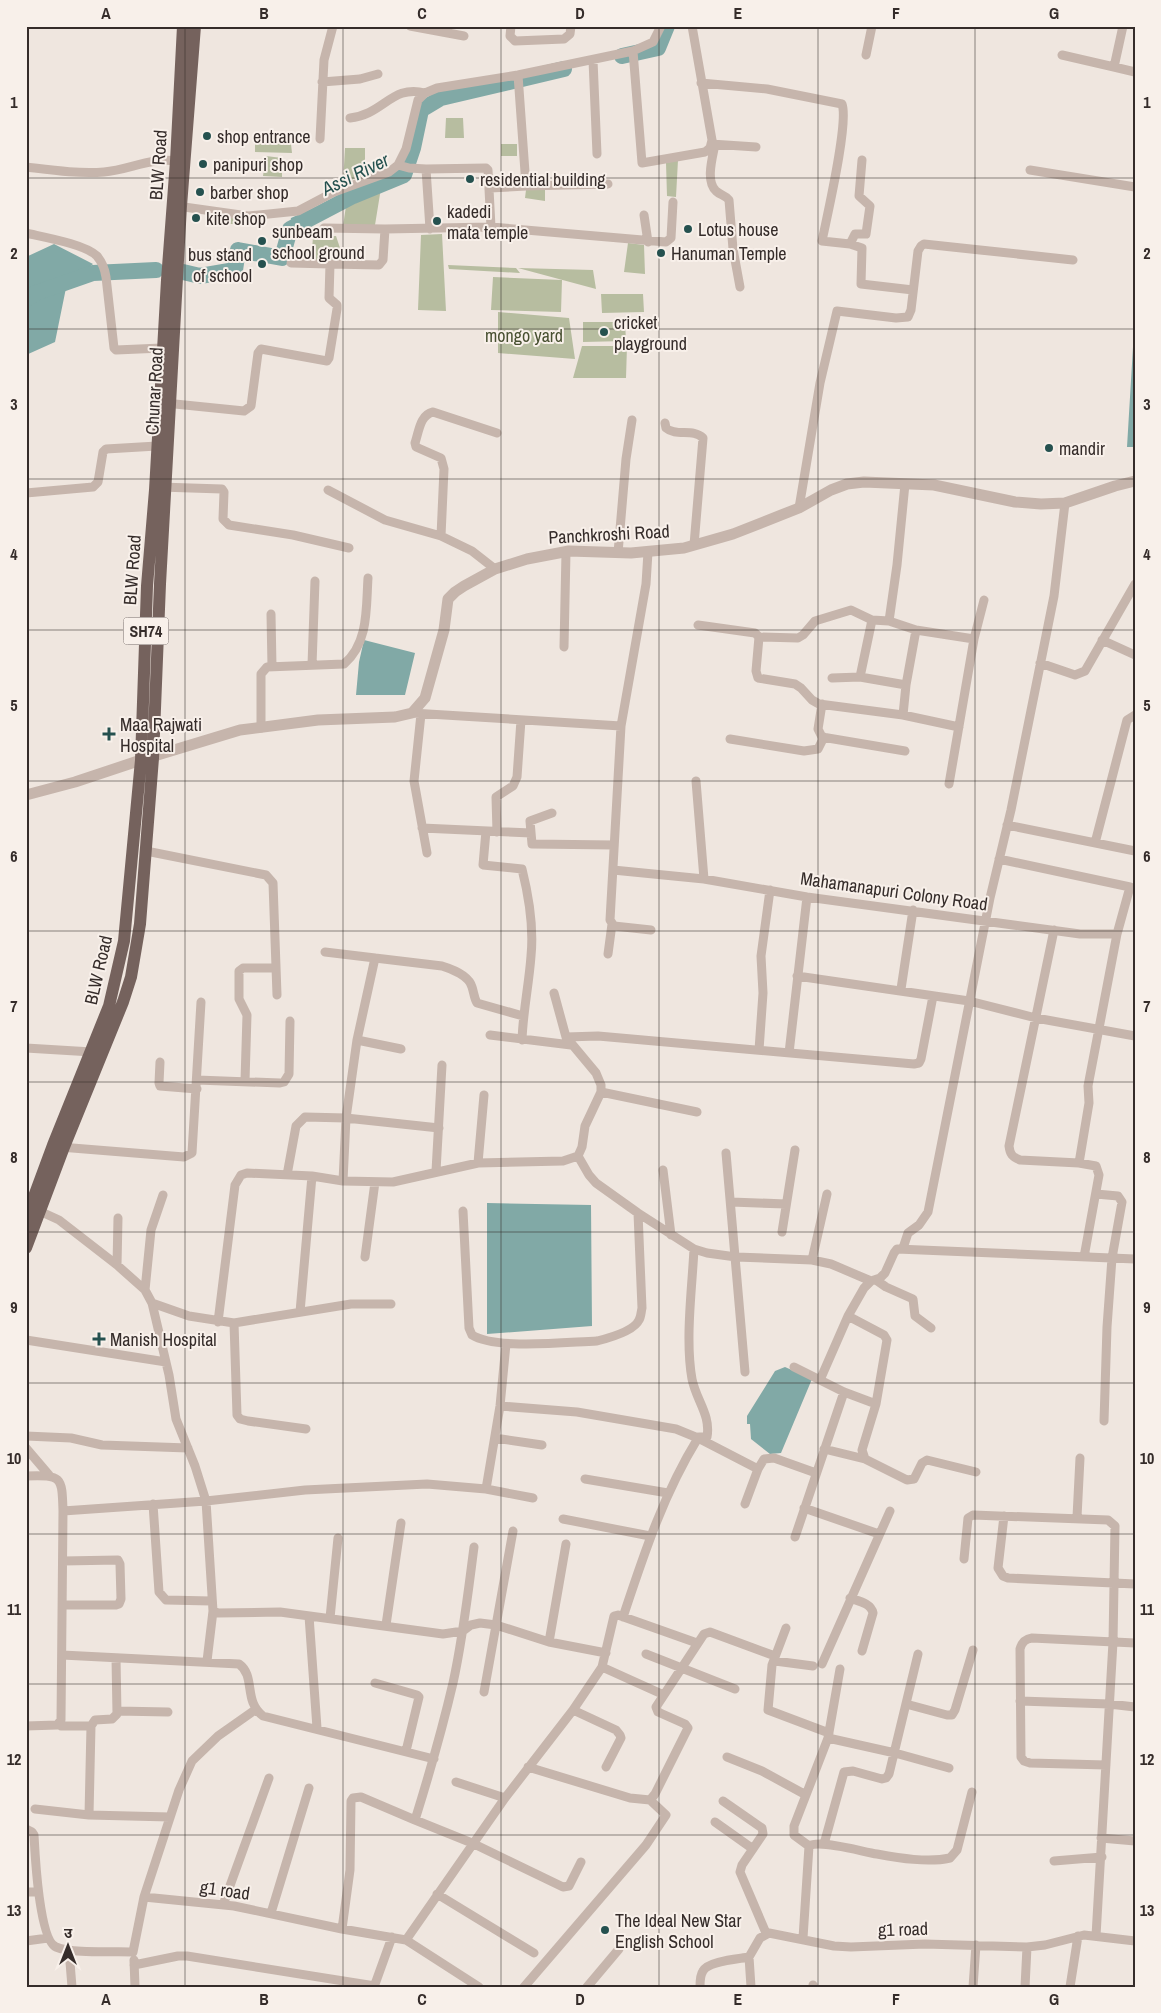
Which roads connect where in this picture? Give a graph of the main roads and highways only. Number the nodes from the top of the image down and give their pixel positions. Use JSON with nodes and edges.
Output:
{"nodes":[{"id":1,"x":183,"y":26,"type":"edge"},
{"id":2,"x":196,"y":26,"type":"edge"},
{"id":3,"x":187,"y":64,"type":"junction"},
{"id":4,"x":177,"y":206,"type":"junction"},
{"id":5,"x":172,"y":280,"type":"junction"},
{"id":6,"x":165,"y":403,"type":"junction"},
{"id":7,"x":161,"y":486,"type":"junction"},
{"id":8,"x":147,"y":759,"type":"junction"},
{"id":9,"x":58,"y":1146,"type":"junction"},
{"id":10,"x":31,"y":1190,"type":"edge"},
{"id":11,"x":32,"y":1212,"type":"edge"},
{"id":12,"x":26,"y":1248,"type":"edge"}],
"edges":[{"from":1,"to":3,"type":"main road","name":"BLW Road","number":"SH74"},
{"from":2,"to":3,"type":"main road","number":"SH74"},
{"from":3,"to":4,"type":"main road","number":"SH74"},
{"from":3,"to":4,"type":"main road","name":"BLW Road","number":"SH74"},
{"from":4,"to":5,"type":"main road","name":"BLW Road","number":"SH74"},
{"from":5,"to":6,"type":"main road","name":"Chunar Road","number":"SH74"},
{"from":5,"to":6,"type":"main road","name":"BLW Road","number":"SH74"},
{"from":6,"to":7,"type":"main road","name":"Chunar Road","number":"SH74"},
{"from":6,"to":7,"type":"main road","name":"BLW Road","number":"SH74"},
{"from":7,"to":8,"type":"main road","name":"BLW Road","number":"SH74"},
{"from":8,"to":9,"type":"main road","name":"BLW Road","number":"SH74"},
{"from":8,"to":9,"type":"main road","number":"SH74"},
{"from":9,"to":10,"type":"main road","name":"BLW Road","number":"SH74"},
{"from":9,"to":11,"type":"main road","number":"SH74"},
{"from":10,"to":11,"type":"main road","name":"BLW Road","number":"SH74"},
{"from":11,"to":12,"type":"main road","number":"SH74"}]}
